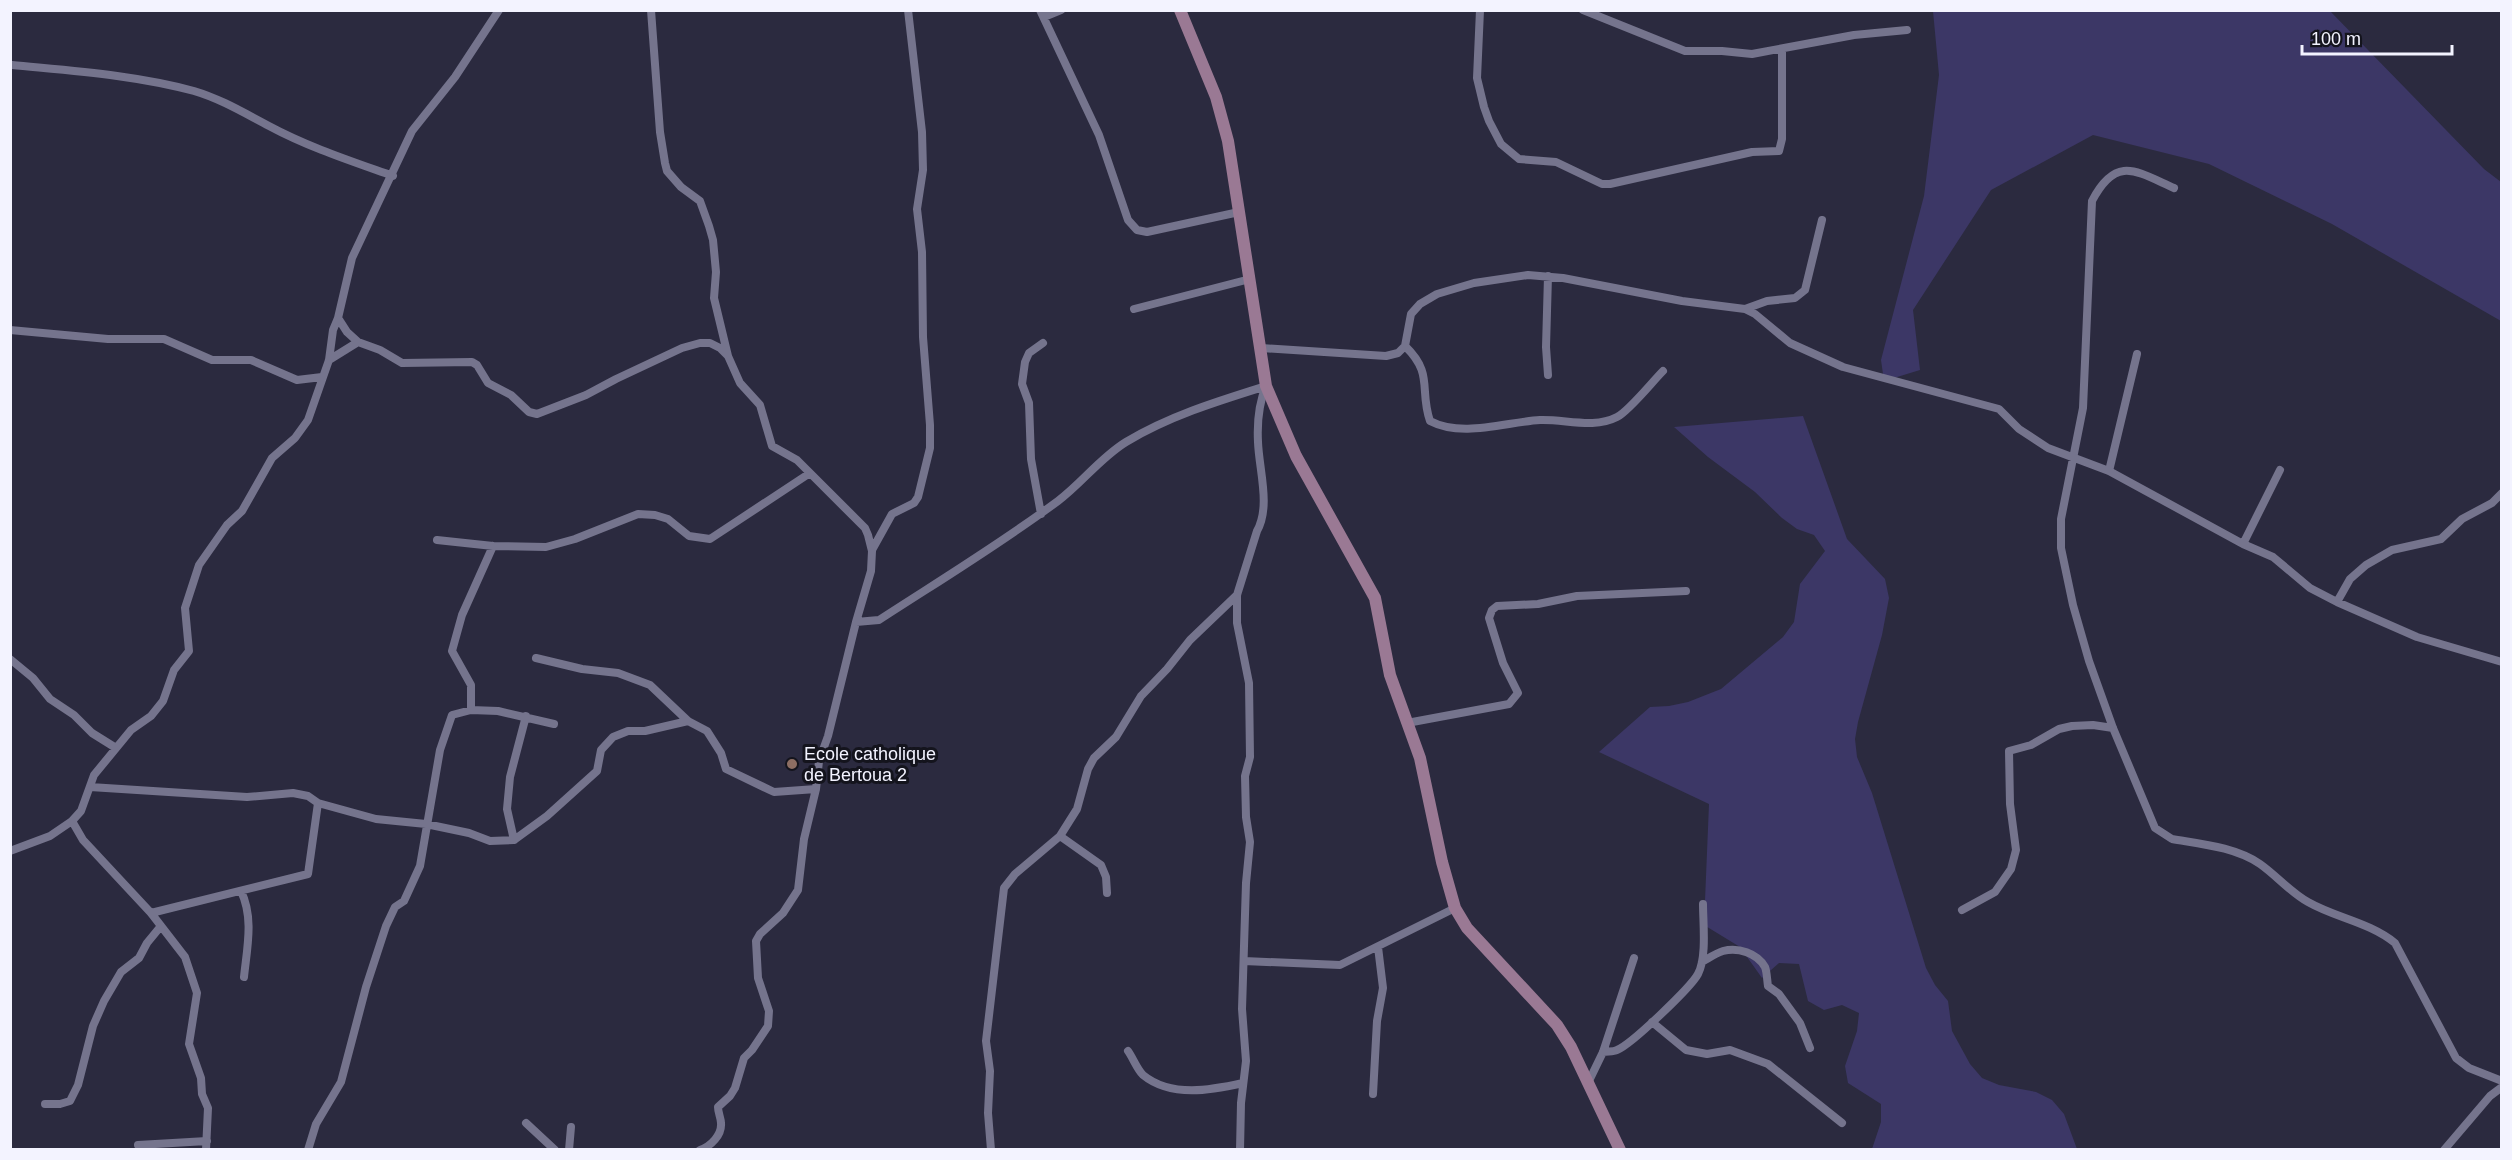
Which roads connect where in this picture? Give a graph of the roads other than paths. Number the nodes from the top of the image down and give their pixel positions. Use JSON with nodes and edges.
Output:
{"nodes":[{"id":1,"x":499,"y":10,"type":"edge"},
{"id":2,"x":651,"y":10,"type":"edge"},
{"id":3,"x":908,"y":10,"type":"edge"},
{"id":4,"x":1061,"y":10,"type":"edge"},
{"id":5,"x":1180,"y":10,"type":"edge"},
{"id":6,"x":1480,"y":10,"type":"edge"},
{"id":7,"x":1582,"y":10,"type":"edge"},
{"id":8,"x":1042,"y":14,"type":"edge"},
{"id":9,"x":1907,"y":30,"type":"dead end"},
{"id":10,"x":1782,"y":50,"type":"junction"},
{"id":11,"x":12,"y":65,"type":"dead end"},
{"id":12,"x":393,"y":176,"type":"junction"},
{"id":13,"x":2174,"y":188,"type":"dead end"},
{"id":14,"x":1239,"y":212,"type":"junction"},
{"id":15,"x":1822,"y":220,"type":"dead end"},
{"id":16,"x":1548,"y":276,"type":"junction"},
{"id":17,"x":1250,"y":279,"type":"junction"},
{"id":18,"x":1134,"y":309,"type":"dead end"},
{"id":19,"x":1745,"y":309,"type":"junction"},
{"id":20,"x":338,"y":318,"type":"junction"},
{"id":21,"x":10,"y":330,"type":"edge"},
{"id":22,"x":358,"y":342,"type":"junction"},
{"id":23,"x":1043,"y":343,"type":"dead end"},
{"id":24,"x":1405,"y":346,"type":"junction"},
{"id":25,"x":1261,"y":348,"type":"junction"},
{"id":26,"x":2137,"y":354,"type":"dead end"},
{"id":27,"x":728,"y":356,"type":"junction"},
{"id":28,"x":329,"y":360,"type":"junction"},
{"id":29,"x":1663,"y":371,"type":"dead end"},
{"id":30,"x":1548,"y":375,"type":"dead end"},
{"id":31,"x":322,"y":377,"type":"junction"},
{"id":32,"x":1266,"y":386,"type":"junction"},
{"id":33,"x":2074,"y":457,"type":"junction"},
{"id":34,"x":2280,"y":470,"type":"dead end"},
{"id":35,"x":2109,"y":471,"type":"junction"},
{"id":36,"x":810,"y":473,"type":"junction"},
{"id":37,"x":2502,"y":493,"type":"edge"},
{"id":38,"x":1041,"y":514,"type":"junction"},
{"id":39,"x":437,"y":540,"type":"dead end"},
{"id":40,"x":2243,"y":544,"type":"junction"},
{"id":41,"x":493,"y":546,"type":"junction"},
{"id":42,"x":872,"y":551,"type":"junction"},
{"id":43,"x":1686,"y":591,"type":"dead end"},
{"id":44,"x":1236,"y":595,"type":"junction"},
{"id":45,"x":2337,"y":602,"type":"junction"},
{"id":46,"x":856,"y":622,"type":"junction"},
{"id":47,"x":536,"y":658,"type":"dead end"},
{"id":48,"x":10,"y":659,"type":"edge"},
{"id":49,"x":2502,"y":662,"type":"edge"},
{"id":50,"x":471,"y":710,"type":"junction"},
{"id":51,"x":526,"y":716,"type":"junction"},
{"id":52,"x":688,"y":721,"type":"junction"},
{"id":53,"x":1407,"y":723,"type":"junction"},
{"id":54,"x":554,"y":724,"type":"dead end"},
{"id":55,"x":2113,"y":728,"type":"junction"},
{"id":56,"x":116,"y":748,"type":"junction"},
{"id":57,"x":90,"y":787,"type":"junction"},
{"id":58,"x":816,"y":789,"type":"junction"},
{"id":59,"x":318,"y":803,"type":"junction"},
{"id":60,"x":72,"y":821,"type":"junction"},
{"id":61,"x":426,"y":824,"type":"junction"},
{"id":62,"x":1060,"y":836,"type":"junction"},
{"id":63,"x":514,"y":840,"type":"junction"},
{"id":64,"x":10,"y":851,"type":"edge"},
{"id":65,"x":241,"y":891,"type":"junction"},
{"id":66,"x":1107,"y":893,"type":"dead end"},
{"id":67,"x":1703,"y":904,"type":"dead end"},
{"id":68,"x":1455,"y":908,"type":"junction"},
{"id":69,"x":1962,"y":910,"type":"dead end"},
{"id":70,"x":151,"y":913,"type":"junction"},
{"id":71,"x":161,"y":926,"type":"junction"},
{"id":72,"x":1378,"y":947,"type":"junction"},
{"id":73,"x":1634,"y":958,"type":"dead end"},
{"id":74,"x":1244,"y":961,"type":"junction"},
{"id":75,"x":1702,"y":962,"type":"junction"},
{"id":76,"x":244,"y":977,"type":"dead end"},
{"id":77,"x":1652,"y":1022,"type":"junction"},
{"id":78,"x":1810,"y":1048,"type":"dead end"},
{"id":79,"x":1128,"y":1051,"type":"dead end"},
{"id":80,"x":1604,"y":1052,"type":"junction"},
{"id":81,"x":2502,"y":1081,"type":"edge"},
{"id":82,"x":1244,"y":1083,"type":"junction"},
{"id":83,"x":1588,"y":1083,"type":"junction"},
{"id":84,"x":2502,"y":1087,"type":"edge"},
{"id":85,"x":1373,"y":1094,"type":"dead end"},
{"id":86,"x":45,"y":1104,"type":"dead end"},
{"id":87,"x":525,"y":1123,"type":"dead end"},
{"id":88,"x":1842,"y":1123,"type":"dead end"},
{"id":89,"x":571,"y":1127,"type":"dead end"},
{"id":90,"x":138,"y":1145,"type":"dead end"},
{"id":91,"x":207,"y":1145,"type":"edge"},
{"id":92,"x":308,"y":1149,"type":"edge"},
{"id":93,"x":555,"y":1149,"type":"edge"},
{"id":94,"x":569,"y":1149,"type":"edge"},
{"id":95,"x":700,"y":1149,"type":"edge"},
{"id":96,"x":991,"y":1149,"type":"edge"},
{"id":97,"x":1240,"y":1149,"type":"edge"},
{"id":98,"x":1620,"y":1149,"type":"edge"},
{"id":99,"x":2444,"y":1149,"type":"edge"}],
"edges":[{"from":1,"to":12,"type":"street"},
{"from":2,"to":27,"type":"street"},
{"from":3,"to":42,"type":"street"},
{"from":4,"to":8,"type":"street"},
{"from":5,"to":14,"type":"street"},
{"from":6,"to":10,"type":"street"},
{"from":7,"to":10,"type":"street"},
{"from":8,"to":14,"type":"street"},
{"from":9,"to":10,"type":"street"},
{"from":11,"to":12,"type":"street"},
{"from":12,"to":20,"type":"street"},
{"from":13,"to":33,"type":"street"},
{"from":14,"to":17,"type":"street"},
{"from":15,"to":19,"type":"street"},
{"from":16,"to":19,"type":"street"},
{"from":16,"to":24,"type":"street"},
{"from":16,"to":30,"type":"street"},
{"from":17,"to":18,"type":"street"},
{"from":17,"to":25,"type":"street"},
{"from":19,"to":33,"type":"street"},
{"from":20,"to":22,"type":"street"},
{"from":20,"to":28,"type":"street"},
{"from":21,"to":31,"type":"street"},
{"from":22,"to":27,"type":"street"},
{"from":22,"to":28,"type":"street"},
{"from":23,"to":38,"type":"street"},
{"from":24,"to":25,"type":"street"},
{"from":24,"to":29,"type":"street"},
{"from":25,"to":32,"type":"street"},
{"from":26,"to":35,"type":"street"},
{"from":27,"to":36,"type":"street"},
{"from":28,"to":31,"type":"street"},
{"from":31,"to":56,"type":"street"},
{"from":32,"to":38,"type":"street"},
{"from":32,"to":44,"type":"street"},
{"from":32,"to":53,"type":"street"},
{"from":33,"to":35,"type":"street"},
{"from":33,"to":55,"type":"street"},
{"from":34,"to":40,"type":"street"},
{"from":35,"to":40,"type":"street"},
{"from":36,"to":41,"type":"street"},
{"from":36,"to":42,"type":"street"},
{"from":37,"to":45,"type":"street"},
{"from":38,"to":46,"type":"street"},
{"from":39,"to":41,"type":"street"},
{"from":40,"to":45,"type":"street"},
{"from":41,"to":50,"type":"street"},
{"from":42,"to":46,"type":"street"},
{"from":43,"to":53,"type":"street"},
{"from":44,"to":62,"type":"street"},
{"from":44,"to":74,"type":"street"},
{"from":45,"to":49,"type":"street"},
{"from":46,"to":58,"type":"street"},
{"from":47,"to":52,"type":"street"},
{"from":48,"to":56,"type":"street"},
{"from":50,"to":51,"type":"street"},
{"from":50,"to":61,"type":"street"},
{"from":51,"to":54,"type":"street"},
{"from":51,"to":63,"type":"street"},
{"from":52,"to":58,"type":"street"},
{"from":52,"to":63,"type":"street"},
{"from":53,"to":68,"type":"street"},
{"from":55,"to":69,"type":"street"},
{"from":55,"to":81,"type":"street"},
{"from":56,"to":57,"type":"street"},
{"from":57,"to":59,"type":"street"},
{"from":57,"to":60,"type":"street"},
{"from":58,"to":95,"type":"street"},
{"from":59,"to":61,"type":"street"},
{"from":59,"to":65,"type":"street"},
{"from":60,"to":64,"type":"street"},
{"from":60,"to":70,"type":"street"},
{"from":61,"to":63,"type":"street"},
{"from":61,"to":92,"type":"street"},
{"from":62,"to":66,"type":"street"},
{"from":62,"to":96,"type":"street"},
{"from":65,"to":70,"type":"street"},
{"from":65,"to":76,"type":"street"},
{"from":67,"to":75,"type":"street"},
{"from":68,"to":72,"type":"street"},
{"from":68,"to":83,"type":"street"},
{"from":70,"to":71,"type":"street"},
{"from":71,"to":86,"type":"street"},
{"from":71,"to":91,"type":"street"},
{"from":72,"to":74,"type":"street"},
{"from":72,"to":85,"type":"street"},
{"from":73,"to":80,"type":"street"},
{"from":74,"to":82,"type":"street"},
{"from":75,"to":77,"type":"street"},
{"from":75,"to":78,"type":"street"},
{"from":77,"to":80,"type":"street"},
{"from":77,"to":88,"type":"street"},
{"from":79,"to":82,"type":"street"},
{"from":80,"to":83,"type":"street"},
{"from":82,"to":97,"type":"street"},
{"from":83,"to":98,"type":"street"},
{"from":84,"to":99,"type":"street"},
{"from":87,"to":93,"type":"street"},
{"from":89,"to":94,"type":"street"},
{"from":90,"to":91,"type":"street"}]}
